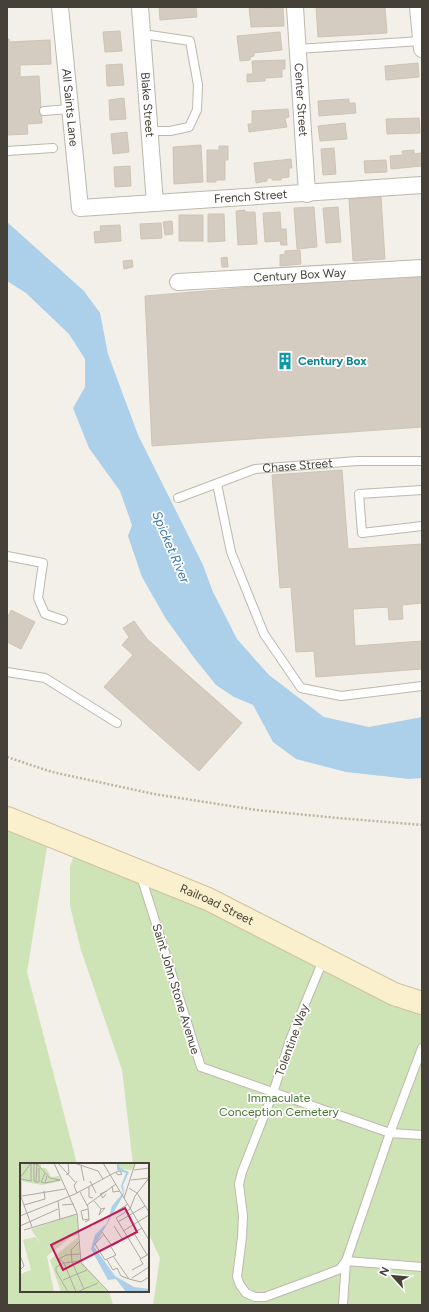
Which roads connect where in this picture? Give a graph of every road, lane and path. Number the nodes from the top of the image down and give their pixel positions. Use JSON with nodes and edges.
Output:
{"nodes":[{"id":1,"x":60,"y":7,"type":"edge"},
{"id":2,"x":140,"y":7,"type":"edge"},
{"id":3,"x":295,"y":7,"type":"edge"},
{"id":4,"x":418,"y":7,"type":"edge"},
{"id":5,"x":142,"y":34,"type":"junction"},
{"id":6,"x":422,"y":45,"type":"edge"},
{"id":7,"x":297,"y":49,"type":"junction"},
{"id":8,"x":70,"y":109,"type":"junction"},
{"id":9,"x":44,"y":111,"type":"dead end"},
{"id":10,"x":150,"y":132,"type":"junction"},
{"id":11,"x":53,"y":148,"type":"dead end"},
{"id":12,"x":7,"y":151,"type":"edge"},
{"id":13,"x":422,"y":185,"type":"edge"},
{"id":14,"x":306,"y":194,"type":"junction"},
{"id":15,"x":155,"y":202,"type":"junction"},
{"id":16,"x":80,"y":208,"type":"joint"},
{"id":17,"x":422,"y":268,"type":"edge"},
{"id":18,"x":178,"y":282,"type":"dead end"},
{"id":19,"x":422,"y":460,"type":"edge"},
{"id":20,"x":217,"y":484,"type":"junction"},
{"id":21,"x":422,"y":490,"type":"edge"},
{"id":22,"x":178,"y":498,"type":"dead end"},
{"id":23,"x":422,"y":526,"type":"edge"},
{"id":24,"x":7,"y":556,"type":"edge"},
{"id":25,"x":63,"y":620,"type":"dead end"},
{"id":26,"x":7,"y":672,"type":"edge"},
{"id":27,"x":422,"y":686,"type":"edge"},
{"id":28,"x":117,"y":723,"type":"dead end"},
{"id":29,"x":7,"y":757,"type":"edge"},
{"id":30,"x":7,"y":818,"type":"edge"},
{"id":31,"x":422,"y":825,"type":"edge"},
{"id":32,"x":139,"y":871,"type":"junction"},
{"id":33,"x":324,"y":958,"type":"junction"},
{"id":34,"x":422,"y":1003,"type":"edge"},
{"id":35,"x":422,"y":1048,"type":"edge"},
{"id":36,"x":273,"y":1093,"type":"junction"},
{"id":37,"x":390,"y":1133,"type":"junction"},
{"id":38,"x":422,"y":1135,"type":"edge"},
{"id":39,"x":346,"y":1261,"type":"junction"},
{"id":40,"x":422,"y":1267,"type":"edge"},
{"id":41,"x":343,"y":1305,"type":"edge"}],
"edges":[{"from":1,"to":8,"type":"street","name":"All Saints Lane"},
{"from":2,"to":5,"type":"street","name":"Blake Street"},
{"from":3,"to":7,"type":"street","name":"Center Street"},
{"from":4,"to":6,"type":"street"},
{"from":5,"to":10,"type":"street","name":"Blake Street"},
{"from":5,"to":10,"type":"lane"},
{"from":6,"to":7,"type":"lane"},
{"from":7,"to":14,"type":"street","name":"Center Street"},
{"from":8,"to":9,"type":"lane"},
{"from":8,"to":16,"type":"street","name":"All Saints Lane"},
{"from":10,"to":15,"type":"street","name":"Blake Street"},
{"from":11,"to":12,"type":"lane"},
{"from":13,"to":14,"type":"street","name":"French Street"},
{"from":14,"to":15,"type":"street","name":"French Street"},
{"from":15,"to":16,"type":"street","name":"French Street"},
{"from":17,"to":18,"type":"street","name":"Century Box Way"},
{"from":19,"to":20,"type":"lane","name":"Chase Street"},
{"from":20,"to":22,"type":"lane","name":"Chase Street"},
{"from":20,"to":27,"type":"lane"},
{"from":21,"to":23,"type":"lane"},
{"from":24,"to":25,"type":"lane"},
{"from":26,"to":28,"type":"lane"},
{"from":29,"to":31,"type":"path"},
{"from":30,"to":32,"type":"main road","name":"Railroad Street"},
{"from":32,"to":33,"type":"main road","name":"Railroad Street"},
{"from":32,"to":36,"type":"lane","name":"Saint John Stone Avenue"},
{"from":33,"to":34,"type":"main road","name":"Railroad Street"},
{"from":33,"to":36,"type":"lane","name":"Tolentine Way"},
{"from":35,"to":37,"type":"lane"},
{"from":36,"to":37,"type":"lane","name":"Saint John Stone Avenue"},
{"from":36,"to":39,"type":"lane","name":"Tolentine Way"},
{"from":37,"to":38,"type":"lane","name":"Saint John Stone Avenue"},
{"from":37,"to":39,"type":"lane"},
{"from":39,"to":40,"type":"lane"},
{"from":39,"to":41,"type":"lane"}]}
